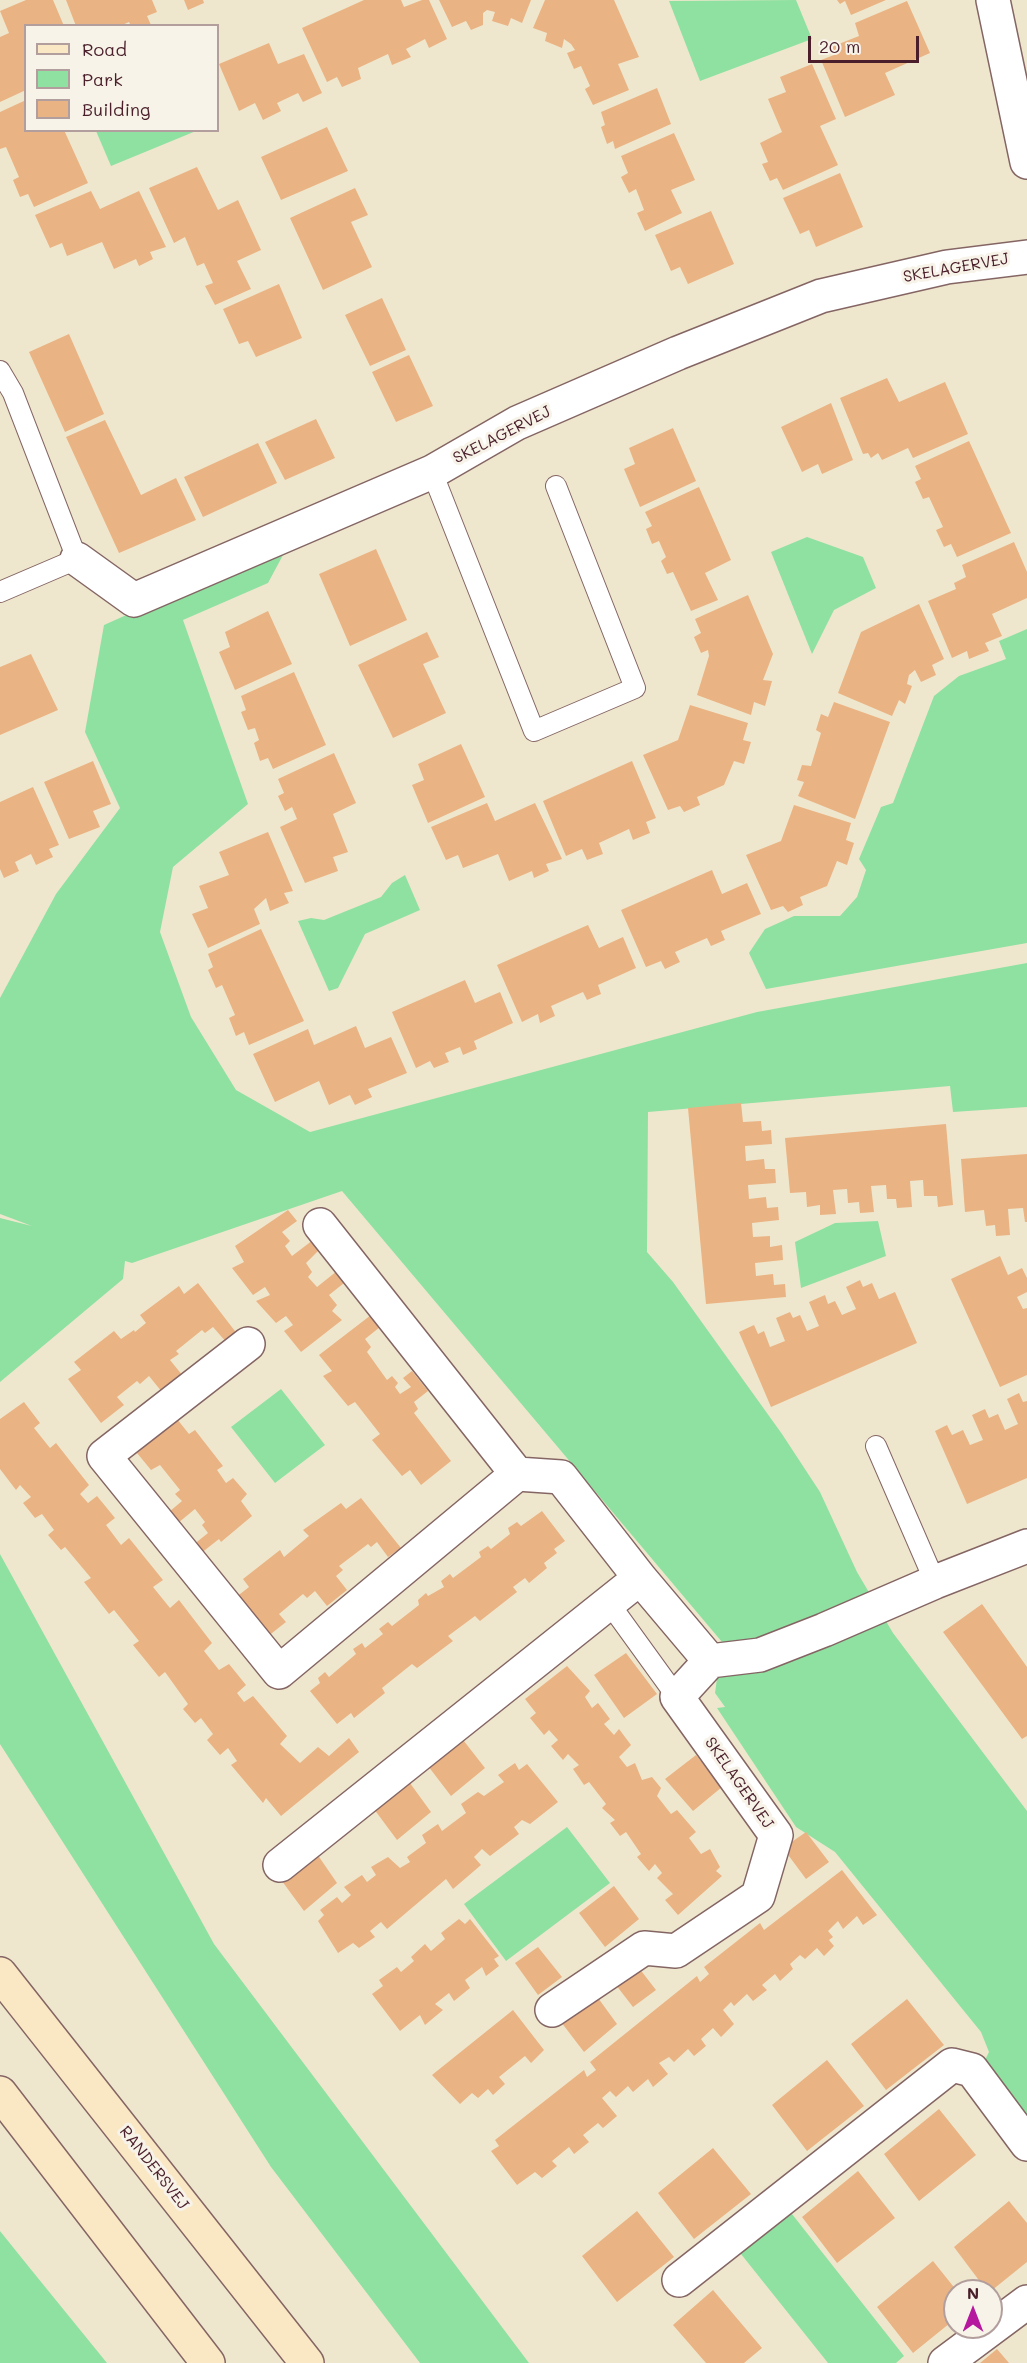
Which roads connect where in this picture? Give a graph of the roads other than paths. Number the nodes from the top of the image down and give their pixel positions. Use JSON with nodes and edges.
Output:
{"nodes":[{"id":1,"x":993,"y":0,"type":"edge"},
{"id":2,"x":1027,"y":162,"type":"edge"},
{"id":3,"x":1027,"y":257,"type":"edge"},
{"id":4,"x":0,"y":371,"type":"edge"},
{"id":5,"x":432,"y":472,"type":"junction"},
{"id":6,"x":556,"y":486,"type":"dead end"},
{"id":7,"x":77,"y":559,"type":"junction"},
{"id":8,"x":0,"y":592,"type":"edge"},
{"id":9,"x":320,"y":1225,"type":"dead end"},
{"id":10,"x":248,"y":1344,"type":"dead end"},
{"id":11,"x":876,"y":1446,"type":"dead end"},
{"id":12,"x":517,"y":1474,"type":"junction"},
{"id":13,"x":1024,"y":1553,"type":"edge"},
{"id":14,"x":640,"y":1578,"type":"junction"},
{"id":15,"x":935,"y":1582,"type":"junction"},
{"id":16,"x":609,"y":1603,"type":"junction"},
{"id":17,"x":710,"y":1661,"type":"junction"},
{"id":18,"x":677,"y":1697,"type":"junction"},
{"id":19,"x":280,"y":1865,"type":"dead end"},
{"id":20,"x":0,"y":1974,"type":"edge"},
{"id":21,"x":552,"y":2010,"type":"dead end"},
{"id":22,"x":0,"y":2093,"type":"edge"},
{"id":23,"x":1027,"y":2144,"type":"edge"},
{"id":24,"x":679,"y":2280,"type":"dead end"},
{"id":25,"x":1027,"y":2302,"type":"edge"},
{"id":26,"x":208,"y":2363,"type":"edge"},
{"id":27,"x":307,"y":2363,"type":"edge"},
{"id":28,"x":945,"y":2363,"type":"edge"}],
"edges":[{"from":1,"to":2,"type":"street"},
{"from":3,"to":5,"type":"street","name":"SKELAGERVEJ"},
{"from":4,"to":7,"type":"lane"},
{"from":5,"to":6,"type":"lane"},
{"from":5,"to":7,"type":"street","name":"SKELAGERVEJ"},
{"from":7,"to":8,"type":"lane"},
{"from":9,"to":12,"type":"street"},
{"from":10,"to":12,"type":"street"},
{"from":11,"to":15,"type":"lane"},
{"from":12,"to":14,"type":"street"},
{"from":13,"to":15,"type":"street"},
{"from":14,"to":16,"type":"street"},
{"from":14,"to":17,"type":"street"},
{"from":15,"to":17,"type":"street"},
{"from":16,"to":18,"type":"lane"},
{"from":16,"to":19,"type":"street"},
{"from":17,"to":18,"type":"street"},
{"from":18,"to":21,"type":"street","name":"SKELAGERVEJ"},
{"from":20,"to":27,"type":"main road","name":"RANDERSVEJ"},
{"from":22,"to":26,"type":"main road"},
{"from":23,"to":24,"type":"street"},
{"from":25,"to":28,"type":"street"}]}
